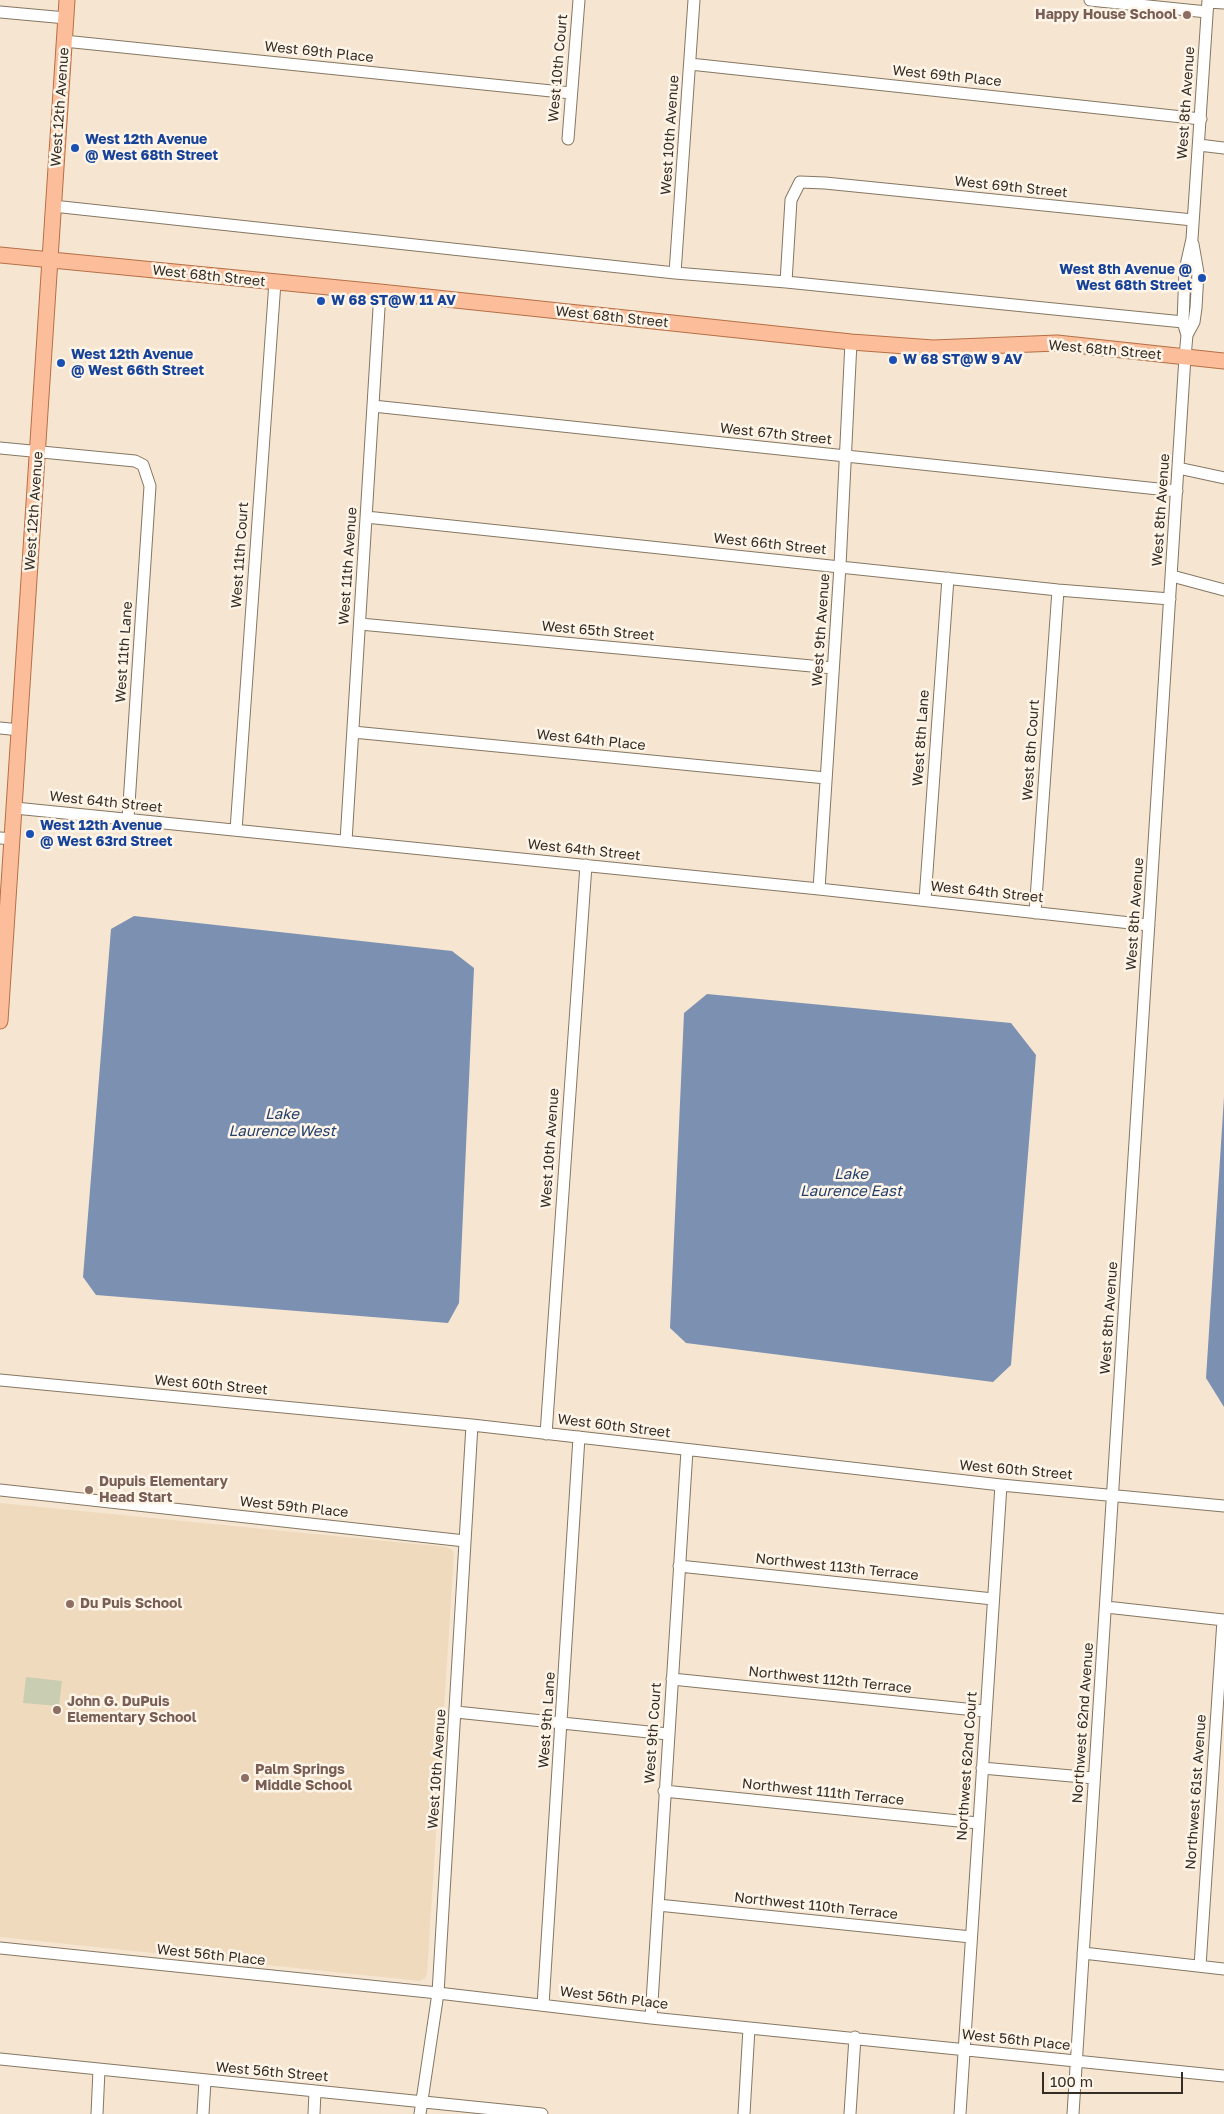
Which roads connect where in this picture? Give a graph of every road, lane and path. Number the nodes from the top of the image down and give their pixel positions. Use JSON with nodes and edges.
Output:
{"nodes":[{"id":1,"x":67,"y":0,"type":"edge"},
{"id":2,"x":579,"y":0,"type":"edge"},
{"id":3,"x":694,"y":0,"type":"edge"},
{"id":4,"x":1090,"y":0,"type":"edge"},
{"id":5,"x":1224,"y":3,"type":"edge"},
{"id":6,"x":1208,"y":5,"type":"edge"},
{"id":7,"x":0,"y":12,"type":"edge"},
{"id":8,"x":66,"y":18,"type":"junction"},
{"id":9,"x":64,"y":41,"type":"junction"},
{"id":10,"x":690,"y":64,"type":"junction"},
{"id":11,"x":571,"y":93,"type":"junction"},
{"id":12,"x":1200,"y":119,"type":"junction"},
{"id":13,"x":568,"y":139,"type":"dead end"},
{"id":14,"x":1199,"y":145,"type":"junction"},
{"id":15,"x":1224,"y":148,"type":"edge"},
{"id":16,"x":53,"y":206,"type":"junction"},
{"id":17,"x":1193,"y":220,"type":"junction"},
{"id":18,"x":1192,"y":239,"type":"junction"},
{"id":19,"x":0,"y":255,"type":"edge"},
{"id":20,"x":50,"y":260,"type":"junction"},
{"id":21,"x":675,"y":273,"type":"junction"},
{"id":22,"x":274,"y":282,"type":"junction"},
{"id":23,"x":786,"y":282,"type":"junction"},
{"id":24,"x":380,"y":292,"type":"junction"},
{"id":25,"x":1183,"y":322,"type":"junction"},
{"id":26,"x":1187,"y":335,"type":"junction"},
{"id":27,"x":851,"y":342,"type":"junction"},
{"id":28,"x":1186,"y":358,"type":"junction"},
{"id":29,"x":1224,"y":361,"type":"edge"},
{"id":30,"x":373,"y":406,"type":"junction"},
{"id":31,"x":0,"y":448,"type":"edge"},
{"id":32,"x":37,"y":451,"type":"junction"},
{"id":33,"x":844,"y":456,"type":"junction"},
{"id":34,"x":1178,"y":468,"type":"junction"},
{"id":35,"x":1224,"y":478,"type":"edge"},
{"id":36,"x":1177,"y":491,"type":"junction"},
{"id":37,"x":366,"y":517,"type":"junction"},
{"id":38,"x":840,"y":566,"type":"junction"},
{"id":39,"x":1172,"y":576,"type":"junction"},
{"id":40,"x":948,"y":578,"type":"junction"},
{"id":41,"x":1058,"y":590,"type":"junction"},
{"id":42,"x":1224,"y":590,"type":"edge"},
{"id":43,"x":1170,"y":599,"type":"junction"},
{"id":44,"x":360,"y":624,"type":"junction"},
{"id":45,"x":833,"y":668,"type":"junction"},
{"id":46,"x":0,"y":728,"type":"edge"},
{"id":47,"x":20,"y":730,"type":"junction"},
{"id":48,"x":353,"y":732,"type":"junction"},
{"id":49,"x":826,"y":778,"type":"junction"},
{"id":50,"x":15,"y":808,"type":"junction"},
{"id":51,"x":128,"y":819,"type":"junction"},
{"id":52,"x":236,"y":830,"type":"junction"},
{"id":53,"x":6,"y":839,"type":"edge"},
{"id":54,"x":346,"y":841,"type":"junction"},
{"id":55,"x":586,"y":865,"type":"junction"},
{"id":56,"x":819,"y":889,"type":"junction"},
{"id":57,"x":925,"y":900,"type":"junction"},
{"id":58,"x":1035,"y":912,"type":"junction"},
{"id":59,"x":1149,"y":925,"type":"junction"},
{"id":60,"x":3,"y":952,"type":"edge"},
{"id":61,"x":0,"y":1021,"type":"edge"},
{"id":62,"x":0,"y":1380,"type":"edge"},
{"id":63,"x":472,"y":1425,"type":"junction"},
{"id":64,"x":546,"y":1434,"type":"junction"},
{"id":65,"x":579,"y":1437,"type":"junction"},
{"id":66,"x":687,"y":1450,"type":"junction"},
{"id":67,"x":1001,"y":1485,"type":"junction"},
{"id":68,"x":0,"y":1490,"type":"edge"},
{"id":69,"x":1113,"y":1494,"type":"junction"},
{"id":70,"x":1224,"y":1506,"type":"edge"},
{"id":71,"x":465,"y":1541,"type":"junction"},
{"id":72,"x":679,"y":1566,"type":"junction"},
{"id":73,"x":993,"y":1599,"type":"junction"},
{"id":74,"x":1106,"y":1607,"type":"junction"},
{"id":75,"x":1223,"y":1620,"type":"edge"},
{"id":76,"x":672,"y":1679,"type":"junction"},
{"id":77,"x":985,"y":1711,"type":"junction"},
{"id":78,"x":456,"y":1712,"type":"junction"},
{"id":79,"x":562,"y":1724,"type":"junction"},
{"id":80,"x":668,"y":1734,"type":"junction"},
{"id":81,"x":982,"y":1768,"type":"junction"},
{"id":82,"x":1094,"y":1778,"type":"junction"},
{"id":83,"x":664,"y":1791,"type":"junction"},
{"id":84,"x":978,"y":1823,"type":"junction"},
{"id":85,"x":658,"y":1905,"type":"junction"},
{"id":86,"x":971,"y":1937,"type":"junction"},
{"id":87,"x":0,"y":1948,"type":"edge"},
{"id":88,"x":1083,"y":1953,"type":"junction"},
{"id":89,"x":1200,"y":1966,"type":"junction"},
{"id":90,"x":1224,"y":1968,"type":"edge"},
{"id":91,"x":438,"y":1993,"type":"junction"},
{"id":92,"x":544,"y":2005,"type":"junction"},
{"id":93,"x":650,"y":2018,"type":"junction"},
{"id":94,"x":749,"y":2028,"type":"junction"},
{"id":95,"x":855,"y":2038,"type":"junction"},
{"id":96,"x":964,"y":2049,"type":"junction"},
{"id":97,"x":0,"y":2058,"type":"edge"},
{"id":98,"x":1076,"y":2061,"type":"junction"},
{"id":99,"x":99,"y":2070,"type":"junction"},
{"id":100,"x":1224,"y":2076,"type":"edge"},
{"id":101,"x":205,"y":2081,"type":"junction"},
{"id":102,"x":315,"y":2091,"type":"junction"},
{"id":103,"x":421,"y":2101,"type":"junction"},
{"id":104,"x":527,"y":2113,"type":"edge"},
{"id":105,"x":96,"y":2114,"type":"edge"},
{"id":106,"x":203,"y":2114,"type":"edge"},
{"id":107,"x":314,"y":2114,"type":"edge"},
{"id":108,"x":420,"y":2114,"type":"edge"},
{"id":109,"x":542,"y":2114,"type":"edge"},
{"id":110,"x":744,"y":2114,"type":"edge"},
{"id":111,"x":850,"y":2114,"type":"edge"},
{"id":112,"x":960,"y":2114,"type":"edge"},
{"id":113,"x":1073,"y":2114,"type":"edge"}],
"edges":[{"from":1,"to":8,"type":"main road","name":"West 12th Avenue"},
{"from":2,"to":11,"type":"street","name":"West 10th Court"},
{"from":3,"to":10,"type":"street","name":"West 10th Avenue"},
{"from":4,"to":6,"type":"street"},
{"from":5,"to":6,"type":"street"},
{"from":6,"to":12,"type":"street","name":"West 8th Avenue"},
{"from":7,"to":8,"type":"street"},
{"from":8,"to":9,"type":"main road","name":"West 12th Avenue"},
{"from":9,"to":11,"type":"street","name":"West 69th Place"},
{"from":9,"to":16,"type":"main road","name":"West 12th Avenue"},
{"from":10,"to":12,"type":"street","name":"West 69th Place"},
{"from":10,"to":21,"type":"street","name":"West 10th Avenue"},
{"from":11,"to":13,"type":"street","name":"West 10th Court"},
{"from":12,"to":14,"type":"street","name":"West 8th Avenue"},
{"from":14,"to":15,"type":"street"},
{"from":14,"to":17,"type":"street","name":"West 8th Avenue"},
{"from":16,"to":20,"type":"main road","name":"West 12th Avenue"},
{"from":16,"to":21,"type":"street"},
{"from":17,"to":18,"type":"street","name":"West 8th Avenue"},
{"from":17,"to":23,"type":"street","name":"West 69th Street"},
{"from":18,"to":25,"type":"street","name":"West 8th Avenue"},
{"from":18,"to":26,"type":"street","name":"West 8th Avenue"},
{"from":19,"to":20,"type":"main road","name":"West 68th Street"},
{"from":20,"to":22,"type":"main road","name":"West 68th Street"},
{"from":20,"to":32,"type":"main road","name":"West 12th Avenue"},
{"from":21,"to":23,"type":"street"},
{"from":22,"to":24,"type":"main road","name":"West 68th Street"},
{"from":22,"to":52,"type":"street","name":"West 11th Court"},
{"from":23,"to":25,"type":"street"},
{"from":24,"to":27,"type":"main road","name":"West 68th Street"},
{"from":24,"to":30,"type":"street","name":"West 11th Avenue"},
{"from":25,"to":26,"type":"street","name":"West 8th Avenue"},
{"from":26,"to":28,"type":"street","name":"West 8th Avenue"},
{"from":27,"to":28,"type":"main road","name":"West 68th Street"},
{"from":27,"to":33,"type":"street","name":"West 9th Avenue"},
{"from":28,"to":29,"type":"main road","name":"West 68th Street"},
{"from":28,"to":34,"type":"street","name":"West 8th Avenue"},
{"from":30,"to":33,"type":"street","name":"West 67th Street"},
{"from":30,"to":37,"type":"street","name":"West 11th Avenue"},
{"from":31,"to":32,"type":"street"},
{"from":32,"to":47,"type":"main road","name":"West 12th Avenue"},
{"from":32,"to":51,"type":"street","name":"West 11th Lane"},
{"from":33,"to":36,"type":"street","name":"West 67th Street"},
{"from":33,"to":38,"type":"street","name":"West 9th Avenue"},
{"from":34,"to":35,"type":"street"},
{"from":34,"to":36,"type":"street","name":"West 8th Avenue"},
{"from":36,"to":39,"type":"street","name":"West 8th Avenue"},
{"from":37,"to":38,"type":"street","name":"West 66th Street"},
{"from":37,"to":44,"type":"street","name":"West 11th Avenue"},
{"from":38,"to":40,"type":"street","name":"West 66th Street"},
{"from":38,"to":45,"type":"street","name":"West 9th Avenue"},
{"from":39,"to":42,"type":"street"},
{"from":39,"to":43,"type":"street","name":"West 8th Avenue"},
{"from":40,"to":41,"type":"street","name":"West 66th Street"},
{"from":40,"to":57,"type":"street","name":"West 8th Lane"},
{"from":41,"to":43,"type":"street","name":"West 66th Street"},
{"from":41,"to":58,"type":"street","name":"West 8th Court"},
{"from":43,"to":59,"type":"street","name":"West 8th Avenue"},
{"from":44,"to":45,"type":"street","name":"West 65th Street"},
{"from":44,"to":48,"type":"street","name":"West 11th Avenue"},
{"from":45,"to":49,"type":"street","name":"West 9th Avenue"},
{"from":46,"to":47,"type":"street"},
{"from":47,"to":50,"type":"main road","name":"West 12th Avenue"},
{"from":48,"to":49,"type":"street","name":"West 64th Place"},
{"from":48,"to":54,"type":"street","name":"West 11th Avenue"},
{"from":49,"to":56,"type":"street","name":"West 9th Avenue"},
{"from":50,"to":51,"type":"street","name":"West 64th Street"},
{"from":50,"to":53,"type":"main road","name":"West 12th Avenue"},
{"from":51,"to":52,"type":"street","name":"West 64th Street"},
{"from":52,"to":54,"type":"street","name":"West 64th Street"},
{"from":53,"to":60,"type":"main road","name":"West 12th Avenue"},
{"from":54,"to":55,"type":"street","name":"West 64th Street"},
{"from":55,"to":56,"type":"street","name":"West 64th Street"},
{"from":55,"to":64,"type":"street","name":"West 10th Avenue"},
{"from":56,"to":57,"type":"street","name":"West 64th Street"},
{"from":57,"to":58,"type":"street","name":"West 64th Street"},
{"from":58,"to":59,"type":"street","name":"West 64th Street"},
{"from":59,"to":69,"type":"street","name":"West 8th Avenue"},
{"from":60,"to":61,"type":"main road","name":"West 12th Avenue"},
{"from":62,"to":63,"type":"street","name":"West 60th Street"},
{"from":63,"to":64,"type":"street","name":"West 60th Street"},
{"from":63,"to":71,"type":"street","name":"West 10th Avenue"},
{"from":64,"to":65,"type":"street","name":"West 60th Street"},
{"from":65,"to":66,"type":"street","name":"West 60th Street"},
{"from":65,"to":79,"type":"street","name":"West 9th Lane"},
{"from":66,"to":67,"type":"street","name":"West 60th Street"},
{"from":66,"to":72,"type":"street","name":"West 9th Court"},
{"from":67,"to":69,"type":"street","name":"West 60th Street"},
{"from":67,"to":73,"type":"street","name":"Northwest 62nd Court"},
{"from":68,"to":71,"type":"street","name":"West 59th Place"},
{"from":69,"to":70,"type":"street","name":"West 60th Street"},
{"from":69,"to":74,"type":"street","name":"Northwest 62nd Avenue"},
{"from":71,"to":78,"type":"street","name":"West 10th Avenue"},
{"from":72,"to":73,"type":"street","name":"Northwest 113th Terrace"},
{"from":72,"to":76,"type":"street","name":"West 9th Court"},
{"from":73,"to":77,"type":"street","name":"Northwest 62nd Court"},
{"from":74,"to":75,"type":"street"},
{"from":74,"to":82,"type":"street","name":"Northwest 62nd Avenue"},
{"from":75,"to":89,"type":"street","name":"Northwest 61st Avenue"},
{"from":76,"to":77,"type":"street","name":"Northwest 112th Terrace"},
{"from":76,"to":80,"type":"street","name":"West 9th Court"},
{"from":77,"to":81,"type":"street","name":"Northwest 62nd Court"},
{"from":78,"to":79,"type":"street"},
{"from":78,"to":91,"type":"street","name":"West 10th Avenue"},
{"from":79,"to":80,"type":"street"},
{"from":79,"to":92,"type":"street","name":"West 9th Lane"},
{"from":80,"to":83,"type":"street","name":"West 9th Court"},
{"from":81,"to":82,"type":"street"},
{"from":81,"to":84,"type":"street","name":"Northwest 62nd Court"},
{"from":82,"to":88,"type":"street","name":"Northwest 62nd Avenue"},
{"from":83,"to":84,"type":"street","name":"Northwest 111th Terrace"},
{"from":83,"to":85,"type":"street","name":"West 9th Court"},
{"from":84,"to":86,"type":"street","name":"Northwest 62nd Court"},
{"from":85,"to":86,"type":"street","name":"Northwest 110th Terrace"},
{"from":85,"to":93,"type":"street","name":"West 9th Court"},
{"from":86,"to":96,"type":"street","name":"Northwest 62nd Court"},
{"from":87,"to":91,"type":"street","name":"West 56th Place"},
{"from":88,"to":89,"type":"street"},
{"from":88,"to":98,"type":"street"},
{"from":89,"to":90,"type":"street"},
{"from":91,"to":92,"type":"street","name":"West 56th Place"},
{"from":91,"to":103,"type":"street","name":"West 10th Avenue"},
{"from":92,"to":93,"type":"street","name":"West 56th Place"},
{"from":93,"to":94,"type":"street","name":"West 56th Place"},
{"from":94,"to":95,"type":"street","name":"West 56th Place"},
{"from":94,"to":110,"type":"street"},
{"from":95,"to":96,"type":"street","name":"West 56th Place"},
{"from":95,"to":111,"type":"street"},
{"from":96,"to":98,"type":"street","name":"West 56th Place"},
{"from":96,"to":112,"type":"street"},
{"from":97,"to":99,"type":"street","name":"West 56th Street"},
{"from":98,"to":100,"type":"street","name":"West 56th Place"},
{"from":98,"to":113,"type":"street"},
{"from":99,"to":101,"type":"street","name":"West 56th Street"},
{"from":99,"to":105,"type":"street"},
{"from":101,"to":102,"type":"street","name":"West 56th Street"},
{"from":101,"to":106,"type":"street"},
{"from":102,"to":103,"type":"street","name":"West 56th Street"},
{"from":102,"to":107,"type":"street"},
{"from":103,"to":104,"type":"street","name":"West 56th Street"},
{"from":103,"to":108,"type":"street","name":"West 10th Avenue"},
{"from":104,"to":109,"type":"street","name":"West 56th Street"}]}
